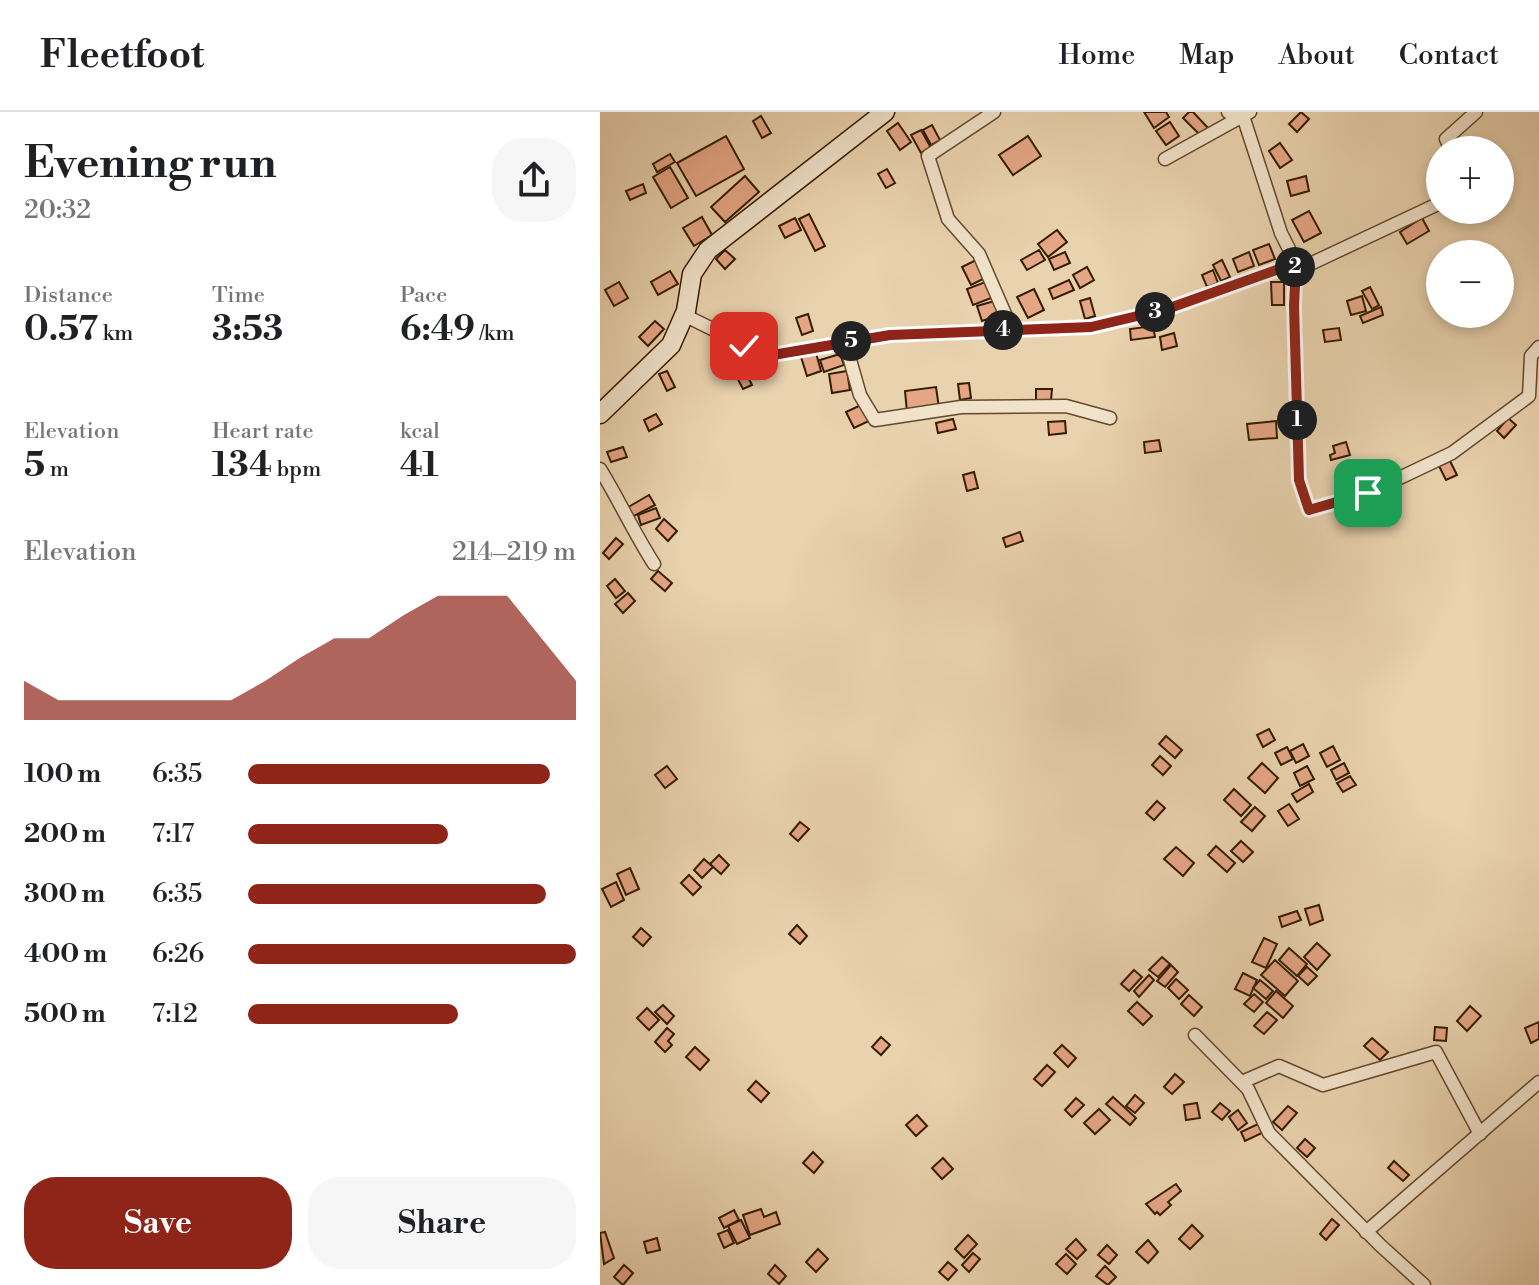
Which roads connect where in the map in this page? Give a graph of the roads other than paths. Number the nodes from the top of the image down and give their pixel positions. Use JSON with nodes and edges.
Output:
{"nodes":[{"id":1,"x":885,"y":112,"type":"edge"},
{"id":2,"x":994,"y":112,"type":"edge"},
{"id":3,"x":1228,"y":112,"type":"edge"},
{"id":4,"x":1476,"y":112,"type":"edge"},
{"id":5,"x":1246,"y":114,"type":"edge"},
{"id":6,"x":1449,"y":136,"type":"edge"},
{"id":7,"x":1165,"y":159,"type":"dead end"},
{"id":8,"x":1426,"y":210,"type":"edge"},
{"id":9,"x":1296,"y":263,"type":"junction"},
{"id":10,"x":684,"y":315,"type":"junction"},
{"id":11,"x":1012,"y":330,"type":"junction"},
{"id":12,"x":845,"y":342,"type":"junction"},
{"id":13,"x":1539,"y":347,"type":"edge"},
{"id":14,"x":600,"y":414,"type":"edge"},
{"id":15,"x":1110,"y":418,"type":"dead end"},
{"id":16,"x":600,"y":469,"type":"edge"},
{"id":17,"x":654,"y":564,"type":"dead end"},
{"id":18,"x":1195,"y":1035,"type":"dead end"},
{"id":19,"x":1242,"y":1082,"type":"junction"},
{"id":20,"x":1539,"y":1082,"type":"edge"},
{"id":21,"x":1480,"y":1134,"type":"junction"},
{"id":22,"x":1366,"y":1232,"type":"junction"},
{"id":23,"x":1424,"y":1285,"type":"edge"}],
"edges":[{"from":1,"to":10,"type":"main road"},
{"from":2,"to":11,"type":"street"},
{"from":3,"to":5,"type":"street"},
{"from":4,"to":6,"type":"street"},
{"from":5,"to":7,"type":"street"},
{"from":5,"to":9,"type":"street"},
{"from":8,"to":9,"type":"street"},
{"from":9,"to":11,"type":"street"},
{"from":9,"to":13,"type":"street"},
{"from":10,"to":12,"type":"street"},
{"from":10,"to":14,"type":"main road"},
{"from":11,"to":12,"type":"street"},
{"from":12,"to":15,"type":"street"},
{"from":16,"to":17,"type":"street"},
{"from":18,"to":19,"type":"street"},
{"from":19,"to":21,"type":"street"},
{"from":19,"to":22,"type":"street"},
{"from":20,"to":21,"type":"street"},
{"from":21,"to":22,"type":"street"},
{"from":22,"to":23,"type":"street"}]}
